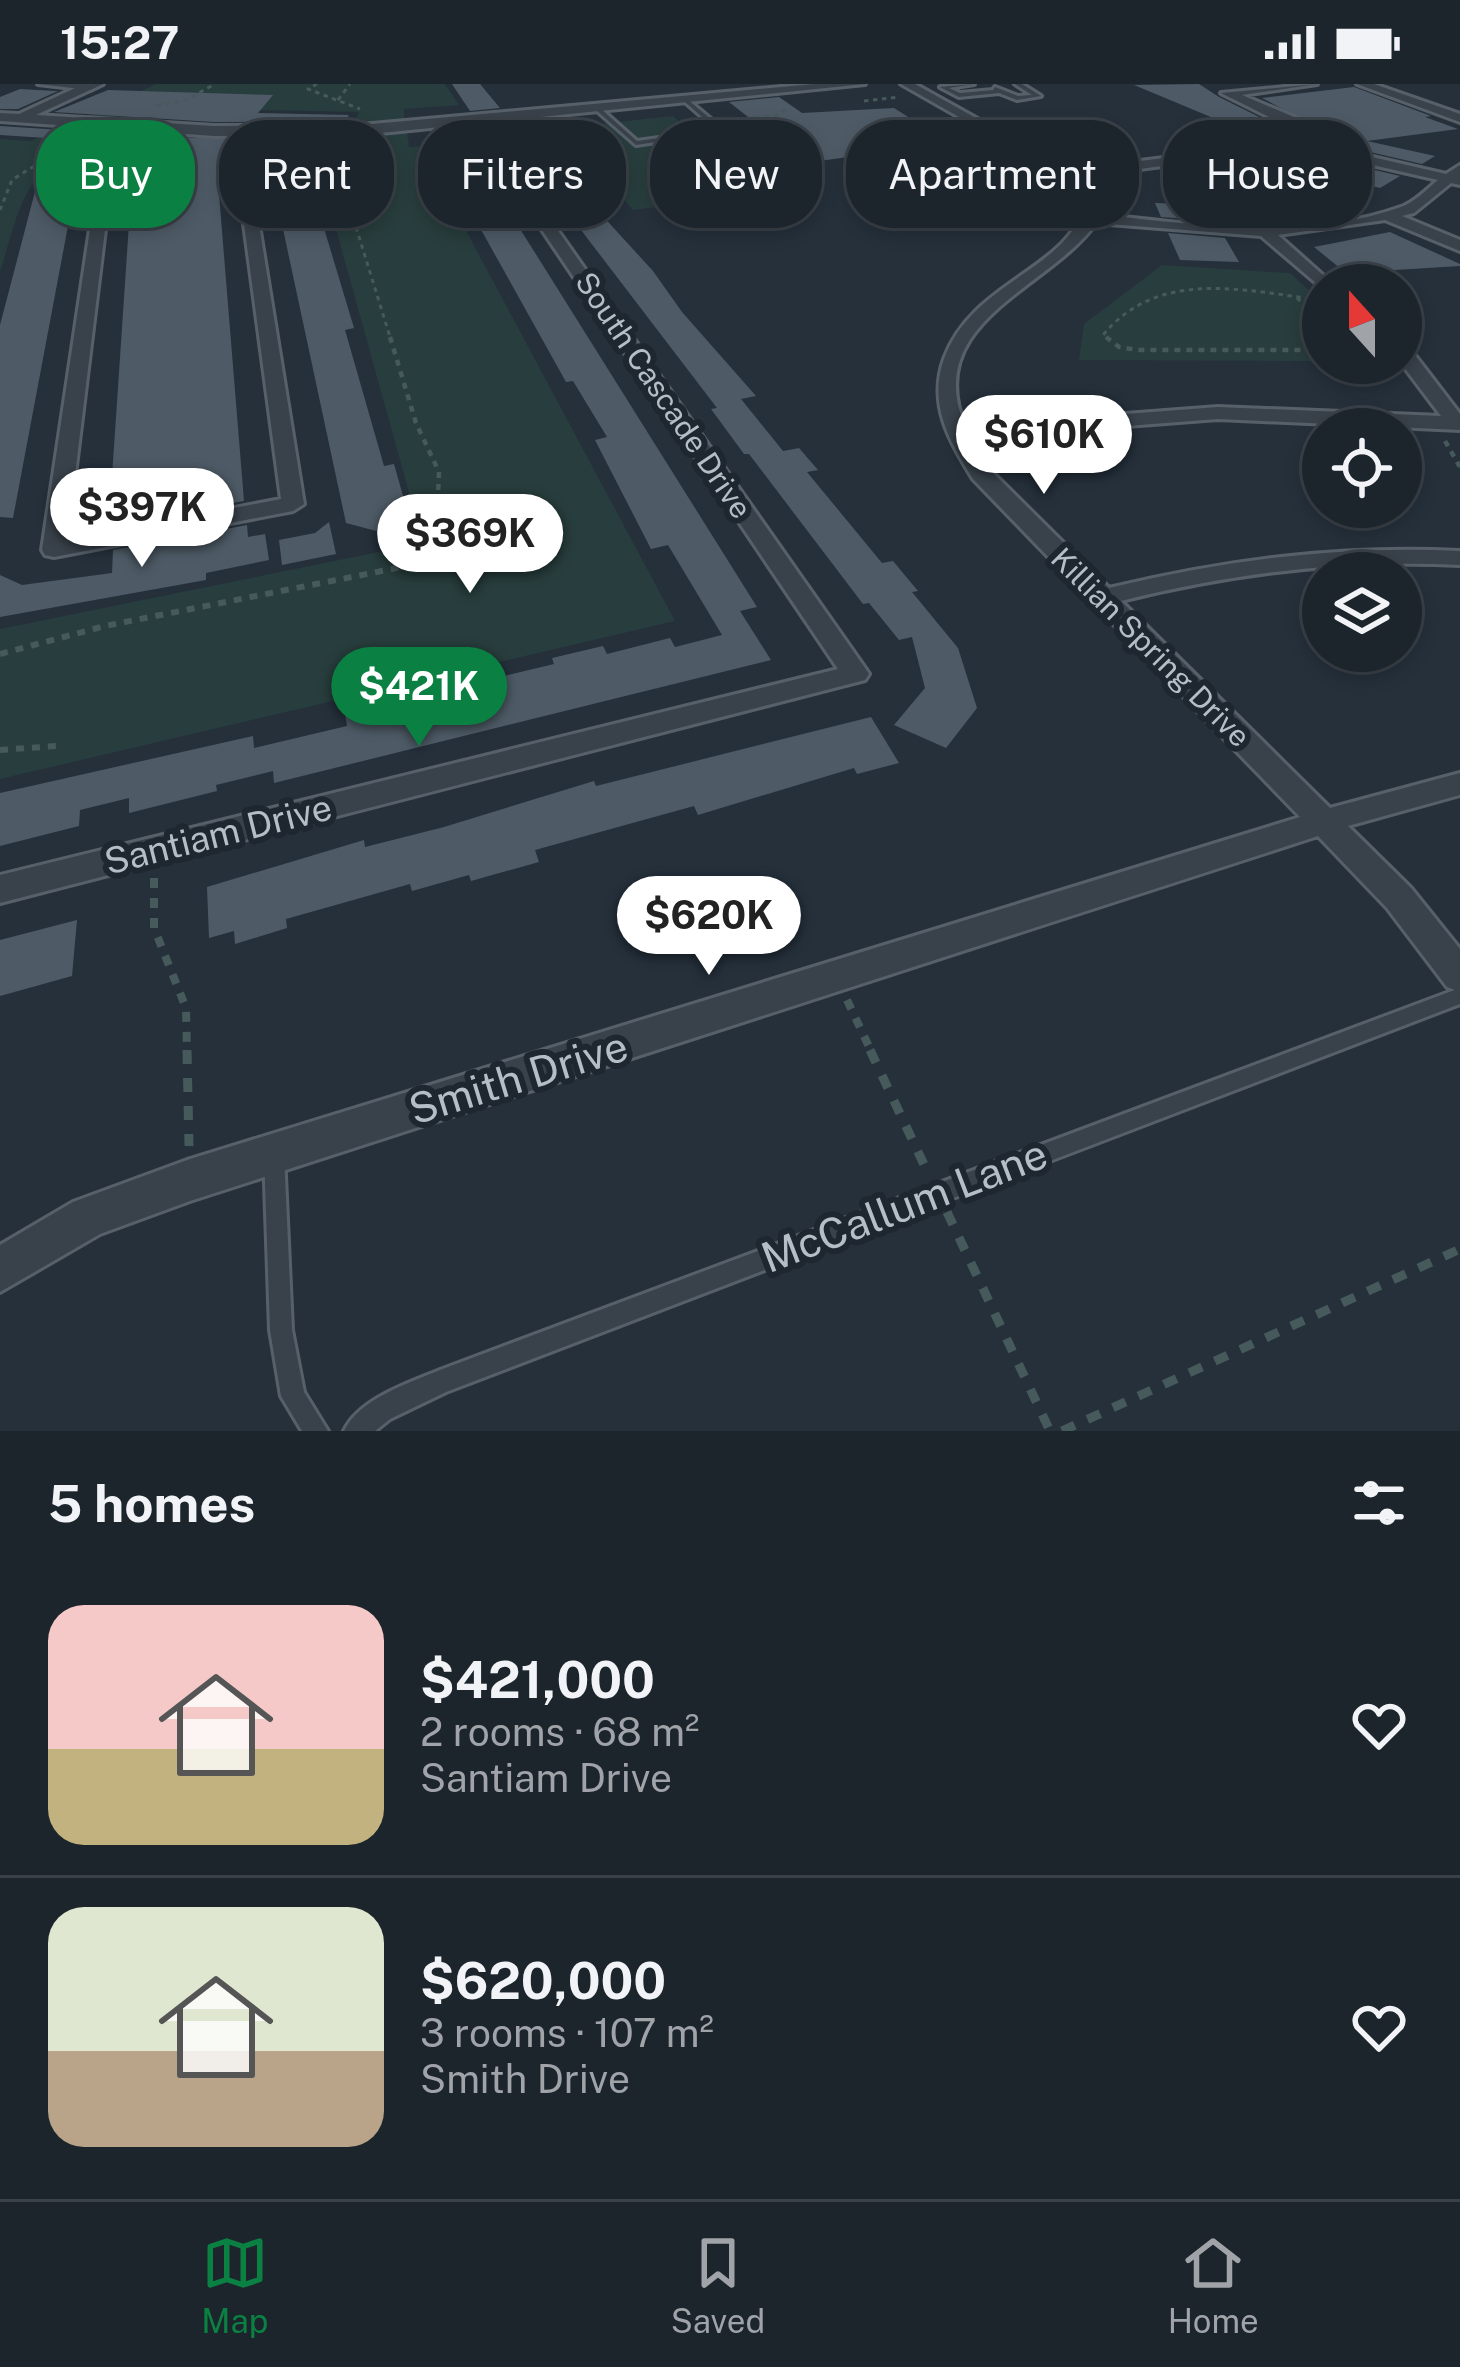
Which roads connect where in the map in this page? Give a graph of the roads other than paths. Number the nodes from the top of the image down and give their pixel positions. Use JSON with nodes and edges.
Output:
{"nodes":[{"id":1,"x":44,"y":84,"type":"edge"},
{"id":2,"x":858,"y":84,"type":"edge"},
{"id":3,"x":971,"y":84,"type":"edge"},
{"id":4,"x":985,"y":84,"type":"edge"},
{"id":5,"x":1018,"y":84,"type":"edge"},
{"id":6,"x":1311,"y":84,"type":"edge"},
{"id":7,"x":1364,"y":84,"type":"edge"},
{"id":8,"x":93,"y":85,"type":"edge"},
{"id":9,"x":916,"y":89,"type":"edge"},
{"id":10,"x":999,"y":91,"type":"junction"},
{"id":11,"x":687,"y":101,"type":"junction"},
{"id":12,"x":527,"y":108,"type":"junction"},
{"id":13,"x":599,"y":110,"type":"junction"},
{"id":14,"x":0,"y":117,"type":"edge"},
{"id":15,"x":18,"y":118,"type":"junction"},
{"id":16,"x":1460,"y":118,"type":"edge"},
{"id":17,"x":45,"y":120,"type":"edge"},
{"id":18,"x":973,"y":120,"type":"edge"},
{"id":19,"x":1290,"y":120,"type":"edge"},
{"id":20,"x":394,"y":127,"type":"edge"},
{"id":21,"x":1372,"y":161,"type":"edge"},
{"id":22,"x":1456,"y":176,"type":"edge"},
{"id":23,"x":1389,"y":216,"type":"junction"},
{"id":24,"x":1139,"y":222,"type":"edge"},
{"id":25,"x":98,"y":228,"type":"edge"},
{"id":26,"x":252,"y":228,"type":"edge"},
{"id":27,"x":1084,"y":228,"type":"edge"},
{"id":28,"x":1265,"y":232,"type":"junction"},
{"id":29,"x":1460,"y":246,"type":"edge"},
{"id":30,"x":1302,"y":264,"type":"edge"},
{"id":31,"x":1422,"y":377,"type":"edge"},
{"id":32,"x":1459,"y":424,"type":"edge"},
{"id":33,"x":958,"y":433,"type":"junction"},
{"id":34,"x":1460,"y":559,"type":"edge"},
{"id":35,"x":1101,"y":598,"type":"junction"},
{"id":36,"x":855,"y":674,"type":"joint"},
{"id":37,"x":1460,"y":784,"type":"edge"},
{"id":38,"x":1326,"y":823,"type":"junction"},
{"id":39,"x":0,"y":889,"type":"edge"},
{"id":40,"x":1460,"y":976,"type":"edge"},
{"id":41,"x":1460,"y":996,"type":"edge"},
{"id":42,"x":274,"y":1153,"type":"junction"},
{"id":43,"x":0,"y":1270,"type":"edge"},
{"id":44,"x":316,"y":1431,"type":"edge"},
{"id":45,"x":356,"y":1431,"type":"edge"}],
"edges":[{"from":1,"to":8,"type":"street"},
{"from":2,"to":11,"type":"street"},
{"from":3,"to":10,"type":"lane"},
{"from":4,"to":10,"type":"lane"},
{"from":5,"to":10,"type":"lane"},
{"from":6,"to":19,"type":"street"},
{"from":7,"to":16,"type":"street"},
{"from":8,"to":15,"type":"street"},
{"from":9,"to":18,"type":"street"},
{"from":11,"to":13,"type":"street"},
{"from":11,"to":13,"type":"lane"},
{"from":12,"to":13,"type":"street"},
{"from":12,"to":20,"type":"street"},
{"from":12,"to":36,"type":"street","name":"South Cascade Drive"},
{"from":14,"to":15,"type":"street"},
{"from":15,"to":17,"type":"street"},
{"from":21,"to":22,"type":"street"},
{"from":22,"to":23,"type":"street"},
{"from":23,"to":28,"type":"street"},
{"from":23,"to":29,"type":"street"},
{"from":24,"to":28,"type":"street"},
{"from":25,"to":26,"type":"street"},
{"from":27,"to":33,"type":"street","name":"Killian Spring Drive"},
{"from":28,"to":30,"type":"street"},
{"from":31,"to":32,"type":"street"},
{"from":32,"to":33,"type":"street"},
{"from":33,"to":35,"type":"street","name":"Killian Spring Drive"},
{"from":34,"to":35,"type":"street"},
{"from":35,"to":38,"type":"street","name":"Killian Spring Drive"},
{"from":36,"to":39,"type":"street","name":"Santiam Drive"},
{"from":37,"to":38,"type":"street","name":"Smith Drive"},
{"from":38,"to":40,"type":"street","name":"Killian Spring Drive"},
{"from":38,"to":42,"type":"street","name":"Smith Drive"},
{"from":41,"to":45,"type":"lane","name":"McCallum Lane"},
{"from":42,"to":43,"type":"street","name":"Smith Drive"},
{"from":42,"to":44,"type":"lane"}]}
